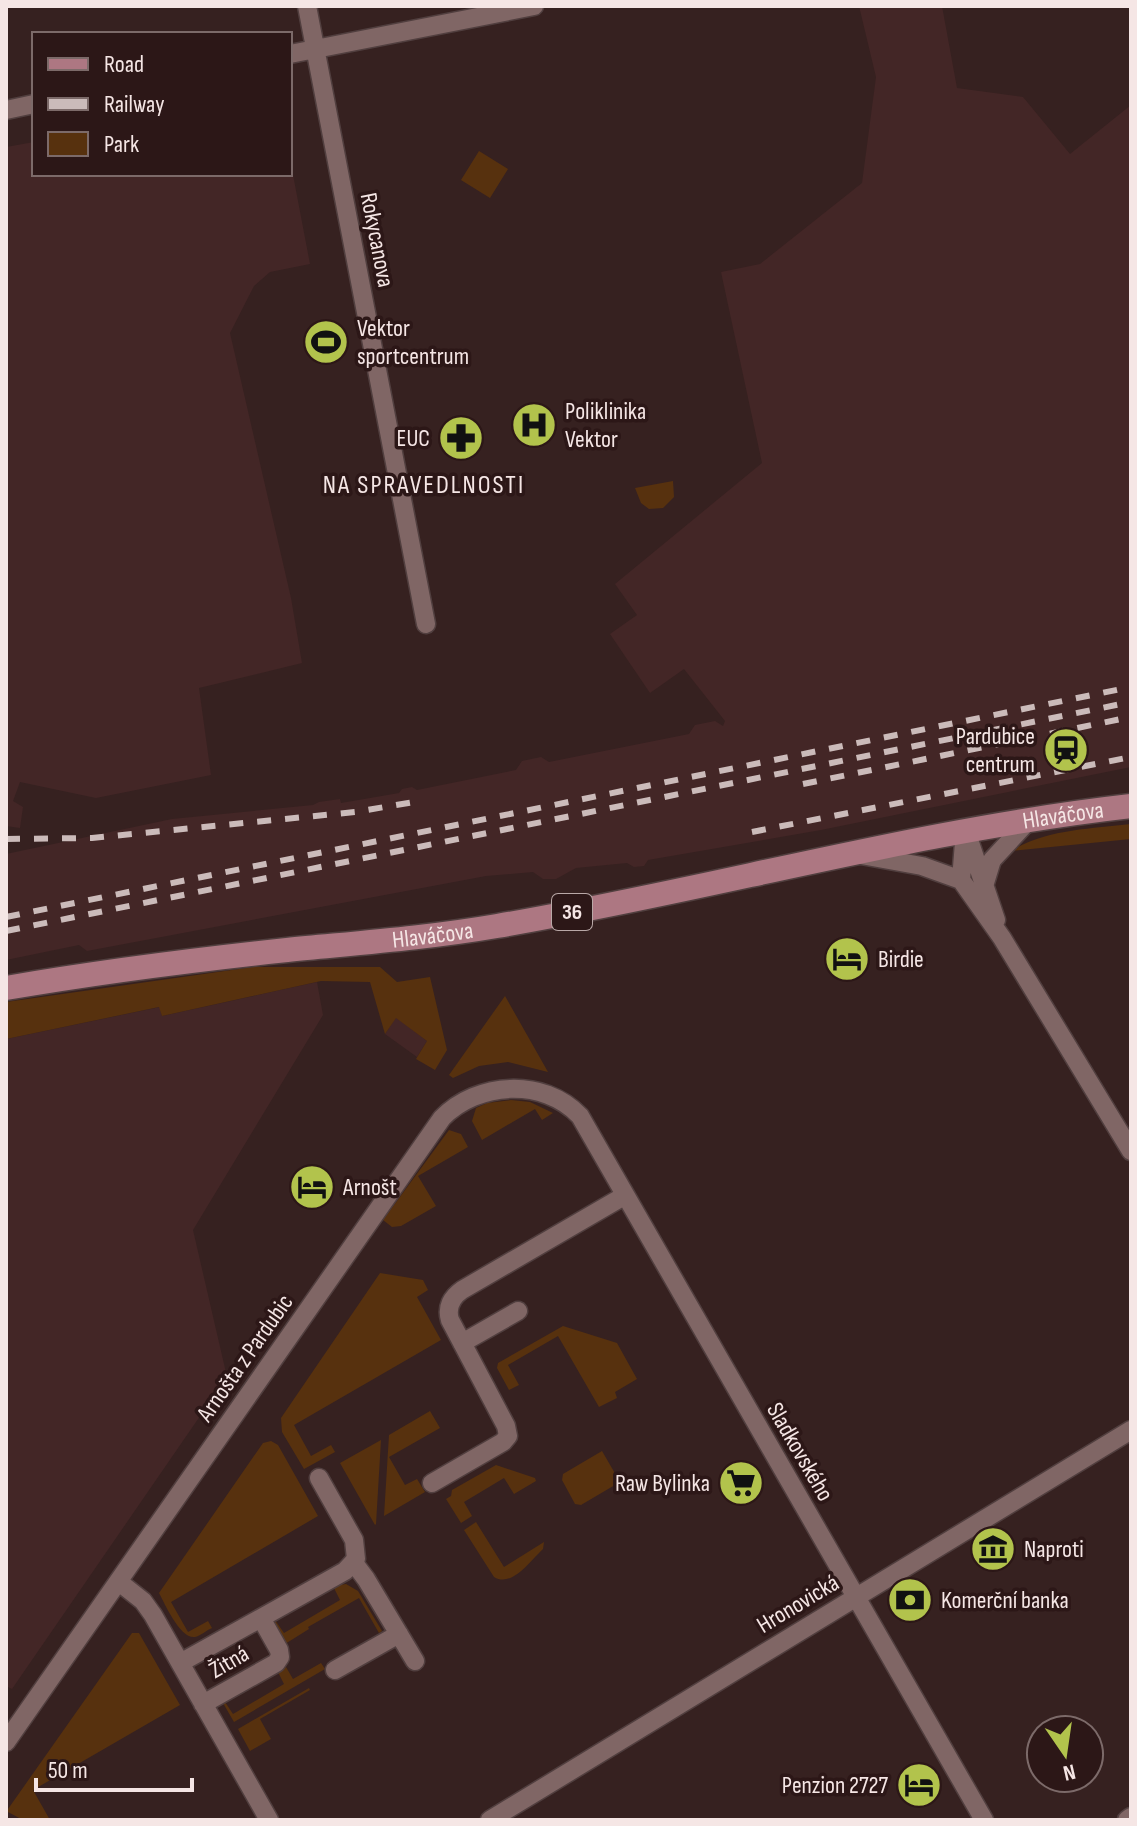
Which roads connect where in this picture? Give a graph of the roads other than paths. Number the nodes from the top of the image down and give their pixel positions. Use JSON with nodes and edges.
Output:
{"nodes":[{"id":1,"x":307,"y":6,"type":"edge"},
{"id":2,"x":534,"y":6,"type":"edge"},
{"id":3,"x":316,"y":49,"type":"junction"},
{"id":4,"x":292,"y":54,"type":"edge"},
{"id":5,"x":32,"y":104,"type":"edge"},
{"id":6,"x":6,"y":110,"type":"edge"},
{"id":7,"x":426,"y":624,"type":"dead end"},
{"id":8,"x":1131,"y":806,"type":"edge"},
{"id":9,"x":1030,"y":819,"type":"junction"},
{"id":10,"x":965,"y":830,"type":"junction"},
{"id":11,"x":854,"y":853,"type":"junction"},
{"id":12,"x":961,"y":880,"type":"junction"},
{"id":13,"x":985,"y":883,"type":"junction"},
{"id":14,"x":1002,"y":938,"type":"junction"},
{"id":15,"x":6,"y":988,"type":"edge"},
{"id":16,"x":572,"y":1108,"type":"joint"},
{"id":17,"x":1131,"y":1151,"type":"edge"},
{"id":18,"x":624,"y":1196,"type":"junction"},
{"id":19,"x":518,"y":1311,"type":"dead end"},
{"id":20,"x":462,"y":1343,"type":"junction"},
{"id":21,"x":1131,"y":1430,"type":"edge"},
{"id":22,"x":319,"y":1478,"type":"dead end"},
{"id":23,"x":432,"y":1483,"type":"dead end"},
{"id":24,"x":354,"y":1563,"type":"junction"},
{"id":25,"x":119,"y":1582,"type":"junction"},
{"id":26,"x":856,"y":1597,"type":"junction"},
{"id":27,"x":261,"y":1618,"type":"junction"},
{"id":28,"x":399,"y":1634,"type":"junction"},
{"id":29,"x":415,"y":1661,"type":"dead end"},
{"id":30,"x":180,"y":1663,"type":"junction"},
{"id":31,"x":335,"y":1670,"type":"dead end"},
{"id":32,"x":203,"y":1704,"type":"junction"},
{"id":33,"x":6,"y":1742,"type":"edge"},
{"id":34,"x":269,"y":1820,"type":"edge"},
{"id":35,"x":490,"y":1820,"type":"edge"},
{"id":36,"x":984,"y":1820,"type":"edge"}],
"edges":[{"from":1,"to":3,"type":"street","name":"Rokycanova"},
{"from":2,"to":3,"type":"street"},
{"from":3,"to":4,"type":"street"},
{"from":3,"to":7,"type":"street","name":"Rokycanova"},
{"from":5,"to":6,"type":"street"},
{"from":8,"to":9,"type":"main road","name":"Hlaváčova","number":"36"},
{"from":9,"to":10,"type":"main road","name":"Hlaváčova","number":"36"},
{"from":9,"to":13,"type":"street"},
{"from":10,"to":11,"type":"main road","name":"Hlaváčova","number":"36"},
{"from":10,"to":12,"type":"street"},
{"from":10,"to":13,"type":"street"},
{"from":11,"to":12,"type":"street","name":"Hlaváčova"},
{"from":11,"to":15,"type":"main road","name":"Hlaváčova","number":"36"},
{"from":12,"to":14,"type":"street"},
{"from":13,"to":14,"type":"street"},
{"from":14,"to":17,"type":"street"},
{"from":16,"to":18,"type":"street","name":"Sladkovského"},
{"from":16,"to":25,"type":"street","name":"Arnošta z Pardubic"},
{"from":18,"to":20,"type":"street"},
{"from":18,"to":26,"type":"street","name":"Sladkovského"},
{"from":19,"to":20,"type":"street"},
{"from":20,"to":23,"type":"street"},
{"from":21,"to":26,"type":"street","name":"Hronovická"},
{"from":22,"to":24,"type":"street"},
{"from":24,"to":27,"type":"street","name":"Žitná"},
{"from":24,"to":28,"type":"street"},
{"from":25,"to":30,"type":"street","name":"Žitná"},
{"from":25,"to":33,"type":"street","name":"Arnošta z Pardubic"},
{"from":26,"to":35,"type":"street","name":"Hronovická"},
{"from":26,"to":36,"type":"street","name":"Sladkovského"},
{"from":27,"to":30,"type":"street","name":"Žitná"},
{"from":27,"to":32,"type":"street","name":"Žitná"},
{"from":28,"to":29,"type":"street"},
{"from":28,"to":31,"type":"street"},
{"from":30,"to":32,"type":"street","name":"Žitná"},
{"from":32,"to":34,"type":"street","name":"Žitná"}]}
